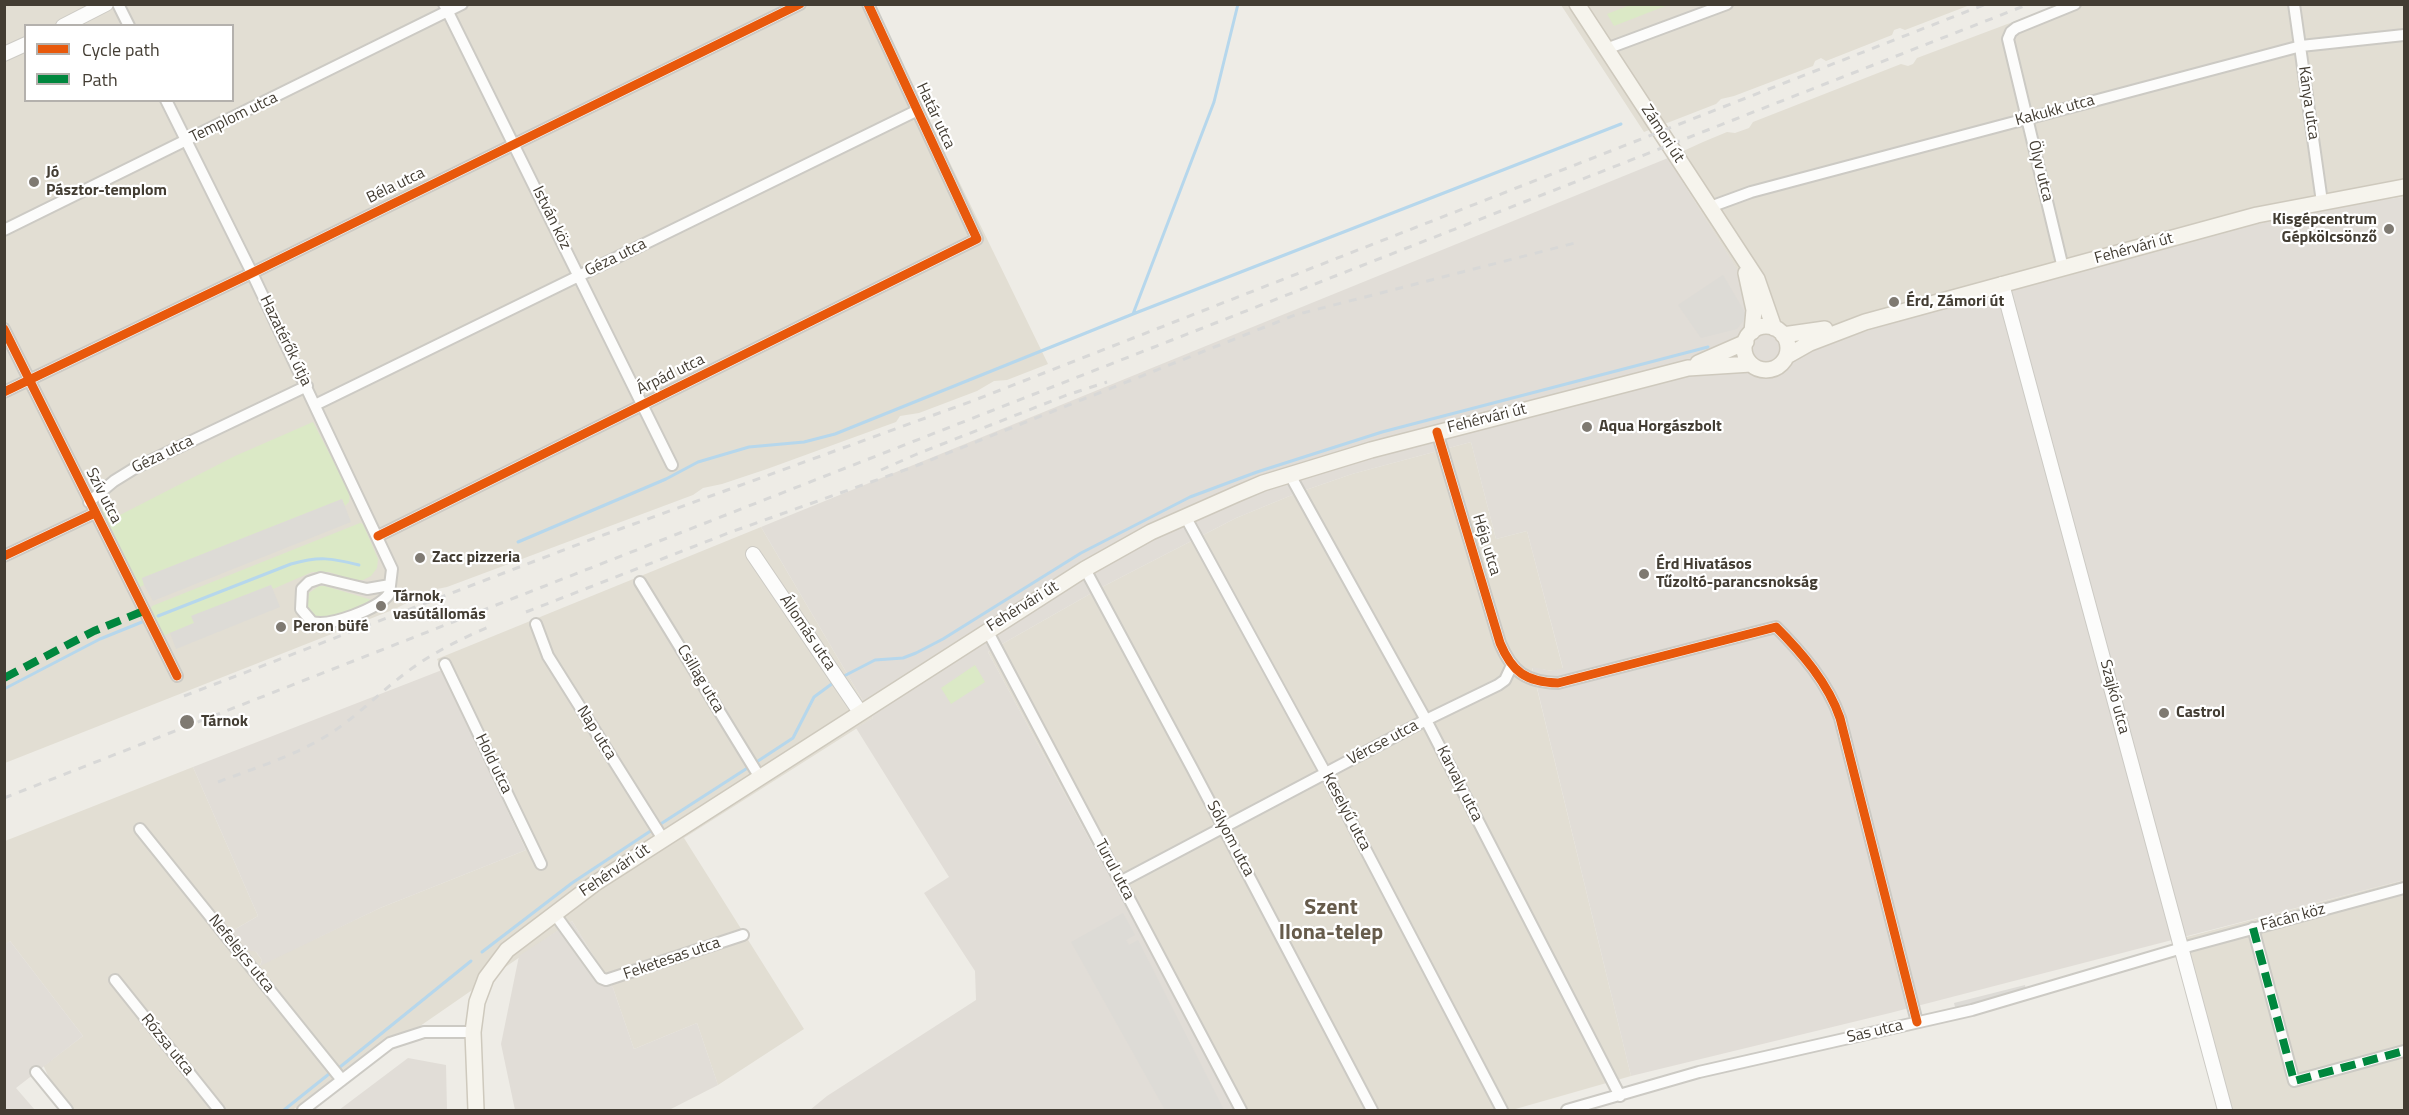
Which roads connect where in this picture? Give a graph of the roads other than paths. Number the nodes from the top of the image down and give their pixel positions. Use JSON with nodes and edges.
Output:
{"nodes":[{"id":1,"x":106,"y":4,"type":"edge"},
{"id":2,"x":118,"y":4,"type":"edge"},
{"id":3,"x":462,"y":4,"type":"edge"},
{"id":4,"x":800,"y":4,"type":"edge"},
{"id":5,"x":868,"y":4,"type":"edge"},
{"id":6,"x":1577,"y":4,"type":"edge"},
{"id":7,"x":1727,"y":4,"type":"edge"},
{"id":8,"x":2075,"y":4,"type":"edge"},
{"id":9,"x":2294,"y":4,"type":"edge"},
{"id":10,"x":446,"y":8,"type":"edge"},
{"id":11,"x":67,"y":24,"type":"edge"},
{"id":12,"x":128,"y":24,"type":"edge"},
{"id":13,"x":2404,"y":35,"type":"edge"},
{"id":14,"x":24,"y":45,"type":"edge"},
{"id":15,"x":2301,"y":46,"type":"junction"},
{"id":16,"x":1606,"y":49,"type":"junction"},
{"id":17,"x":4,"y":54,"type":"edge"},
{"id":18,"x":167,"y":102,"type":"edge"},
{"id":19,"x":916,"y":111,"type":"junction"},
{"id":20,"x":2026,"y":118,"type":"junction"},
{"id":21,"x":186,"y":142,"type":"junction"},
{"id":22,"x":514,"y":145,"type":"junction"},
{"id":23,"x":2404,"y":187,"type":"edge"},
{"id":24,"x":2322,"y":202,"type":"junction"},
{"id":25,"x":1710,"y":207,"type":"junction"},
{"id":26,"x":4,"y":230,"type":"edge"},
{"id":27,"x":977,"y":240,"type":"joint"},
{"id":28,"x":1746,"y":264,"type":"junction"},
{"id":29,"x":2063,"y":268,"type":"junction"},
{"id":30,"x":252,"y":273,"type":"junction"},
{"id":31,"x":579,"y":276,"type":"junction"},
{"id":32,"x":2002,"y":284,"type":"junction"},
{"id":33,"x":1865,"y":322,"type":"junction"},
{"id":34,"x":4,"y":329,"type":"edge"},
{"id":35,"x":1778,"y":331,"type":"junction"},
{"id":36,"x":1749,"y":337,"type":"junction"},
{"id":37,"x":1787,"y":356,"type":"junction"},
{"id":38,"x":1751,"y":364,"type":"junction"},
{"id":39,"x":1688,"y":368,"type":"junction"},
{"id":40,"x":30,"y":380,"type":"junction"},
{"id":41,"x":306,"y":386,"type":"junction"},
{"id":42,"x":4,"y":392,"type":"edge"},
{"id":43,"x":315,"y":405,"type":"junction"},
{"id":44,"x":643,"y":405,"type":"junction"},
{"id":45,"x":1437,"y":432,"type":"junction"},
{"id":46,"x":672,"y":465,"type":"dead end"},
{"id":47,"x":1290,"y":475,"type":"junction"},
{"id":48,"x":89,"y":502,"type":"junction"},
{"id":49,"x":95,"y":513,"type":"junction"},
{"id":50,"x":1185,"y":516,"type":"junction"},
{"id":51,"x":378,"y":536,"type":"junction"},
{"id":52,"x":753,"y":554,"type":"dead end"},
{"id":53,"x":4,"y":556,"type":"edge"},
{"id":54,"x":1084,"y":569,"type":"junction"},
{"id":55,"x":640,"y":582,"type":"dead end"},
{"id":56,"x":390,"y":585,"type":"junction"},
{"id":57,"x":536,"y":624,"type":"dead end"},
{"id":58,"x":987,"y":630,"type":"junction"},
{"id":59,"x":445,"y":664,"type":"dead end"},
{"id":60,"x":1512,"y":665,"type":"junction"},
{"id":61,"x":177,"y":676,"type":"dead end"},
{"id":62,"x":860,"y":712,"type":"junction"},
{"id":63,"x":1426,"y":720,"type":"junction"},
{"id":64,"x":1326,"y":774,"type":"junction"},
{"id":65,"x":759,"y":776,"type":"junction"},
{"id":66,"x":1223,"y":827,"type":"junction"},
{"id":67,"x":140,"y":829,"type":"dead end"},
{"id":68,"x":663,"y":839,"type":"junction"},
{"id":69,"x":541,"y":864,"type":"dead end"},
{"id":70,"x":1120,"y":882,"type":"junction"},
{"id":71,"x":2404,"y":888,"type":"edge"},
{"id":72,"x":554,"y":913,"type":"junction"},
{"id":73,"x":2253,"y":928,"type":"junction"},
{"id":74,"x":743,"y":935,"type":"dead end"},
{"id":75,"x":2182,"y":948,"type":"junction"},
{"id":76,"x":115,"y":980,"type":"dead end"},
{"id":77,"x":1917,"y":1022,"type":"junction"},
{"id":78,"x":473,"y":1032,"type":"junction"},
{"id":79,"x":2404,"y":1051,"type":"edge"},
{"id":80,"x":36,"y":1072,"type":"dead end"},
{"id":81,"x":342,"y":1080,"type":"junction"},
{"id":82,"x":1620,"y":1096,"type":"junction"},
{"id":83,"x":67,"y":1110,"type":"edge"},
{"id":84,"x":219,"y":1110,"type":"edge"},
{"id":85,"x":303,"y":1110,"type":"edge"},
{"id":86,"x":476,"y":1110,"type":"edge"},
{"id":87,"x":1241,"y":1110,"type":"edge"},
{"id":88,"x":1372,"y":1110,"type":"edge"},
{"id":89,"x":1502,"y":1110,"type":"edge"},
{"id":90,"x":1567,"y":1110,"type":"edge"},
{"id":91,"x":2225,"y":1110,"type":"edge"}],
"edges":[{"from":1,"to":11,"type":"street"},
{"from":2,"to":12,"type":"street"},
{"from":3,"to":10,"type":"street","name":"Templom utca"},
{"from":4,"to":22,"type":"street","name":"Béla utca"},
{"from":5,"to":19,"type":"street","name":"Határ utca"},
{"from":6,"to":16,"type":"main road","name":"Zámori út"},
{"from":7,"to":16,"type":"street"},
{"from":8,"to":20,"type":"street","name":"Ölyv utca"},
{"from":9,"to":15,"type":"street","name":"Kánya utca"},
{"from":10,"to":21,"type":"street","name":"Templom utca"},
{"from":10,"to":22,"type":"street","name":"István köz"},
{"from":13,"to":15,"type":"street","name":"Kakukk utca"},
{"from":14,"to":17,"type":"street"},
{"from":15,"to":20,"type":"street","name":"Kakukk utca"},
{"from":15,"to":24,"type":"street","name":"Kánya utca"},
{"from":16,"to":25,"type":"main road","name":"Zámori út"},
{"from":18,"to":21,"type":"street","name":"Hazatérők útja"},
{"from":19,"to":27,"type":"street","name":"Határ utca"},
{"from":19,"to":31,"type":"street","name":"Géza utca"},
{"from":20,"to":25,"type":"street","name":"Kakukk utca"},
{"from":20,"to":29,"type":"street","name":"Ölyv utca"},
{"from":21,"to":26,"type":"street","name":"Templom utca"},
{"from":21,"to":30,"type":"street","name":"Hazatérők útja"},
{"from":22,"to":30,"type":"street","name":"Béla utca"},
{"from":22,"to":31,"type":"street","name":"István köz"},
{"from":23,"to":24,"type":"main road","name":"Fehérvári út"},
{"from":24,"to":29,"type":"main road","name":"Fehérvári út"},
{"from":25,"to":28,"type":"main road","name":"Zámori út"},
{"from":27,"to":44,"type":"street","name":"Árpád utca"},
{"from":28,"to":35,"type":"main road","name":"Zámori út"},
{"from":28,"to":36,"type":"main road","name":"Zámori út"},
{"from":29,"to":32,"type":"main road","name":"Fehérvári út"},
{"from":30,"to":40,"type":"street","name":"Béla utca"},
{"from":30,"to":41,"type":"street","name":"Hazatérők útja"},
{"from":31,"to":43,"type":"street","name":"Géza utca"},
{"from":31,"to":44,"type":"street","name":"István köz"},
{"from":32,"to":33,"type":"main road","name":"Fehérvári út"},
{"from":32,"to":75,"type":"street","name":"Szajkó utca"},
{"from":33,"to":35,"type":"main road","name":"Fehérvári út"},
{"from":33,"to":37,"type":"main road","name":"Fehérvári út"},
{"from":34,"to":40,"type":"street","name":"Szív utca"},
{"from":35,"to":36,"type":"main road"},
{"from":35,"to":37,"type":"main road"},
{"from":36,"to":38,"type":"main road"},
{"from":36,"to":39,"type":"main road","name":"Fehérvári út"},
{"from":37,"to":38,"type":"main road"},
{"from":38,"to":39,"type":"main road","name":"Fehérvári út"},
{"from":39,"to":45,"type":"main road","name":"Fehérvári út"},
{"from":40,"to":42,"type":"street","name":"Béla utca"},
{"from":40,"to":48,"type":"street","name":"Szív utca"},
{"from":41,"to":43,"type":"street","name":"Hazatérők útja"},
{"from":41,"to":48,"type":"street","name":"Géza utca"},
{"from":43,"to":51,"type":"street","name":"Hazatérők útja"},
{"from":44,"to":46,"type":"street","name":"István köz"},
{"from":44,"to":51,"type":"street","name":"Árpád utca"},
{"from":45,"to":47,"type":"main road","name":"Fehérvári út"},
{"from":45,"to":60,"type":"street","name":"Héja utca"},
{"from":47,"to":50,"type":"main road","name":"Fehérvári út"},
{"from":47,"to":63,"type":"street","name":"Karvaly utca"},
{"from":48,"to":49,"type":"street","name":"Szív utca"},
{"from":49,"to":53,"type":"street"},
{"from":49,"to":61,"type":"street","name":"Szív utca"},
{"from":50,"to":54,"type":"main road","name":"Fehérvári út"},
{"from":50,"to":64,"type":"street","name":"Keselyű utca"},
{"from":51,"to":56,"type":"street","name":"Hazatérők útja"},
{"from":52,"to":62,"type":"street","name":"Állomás utca"},
{"from":54,"to":58,"type":"main road","name":"Fehérvári út"},
{"from":54,"to":66,"type":"street","name":"Sólyom utca"},
{"from":55,"to":65,"type":"street","name":"Csillag utca"},
{"from":56,"to":56,"type":"street"},
{"from":57,"to":68,"type":"street","name":"Nap utca"},
{"from":58,"to":62,"type":"main road","name":"Fehérvári út"},
{"from":58,"to":70,"type":"street","name":"Turul utca"},
{"from":59,"to":69,"type":"street","name":"Hold utca"},
{"from":60,"to":63,"type":"street","name":"Vércse utca"},
{"from":60,"to":77,"type":"street"},
{"from":62,"to":65,"type":"main road","name":"Fehérvári út"},
{"from":63,"to":64,"type":"street","name":"Vércse utca"},
{"from":63,"to":82,"type":"street","name":"Karvaly utca"},
{"from":64,"to":66,"type":"street","name":"Vércse utca"},
{"from":64,"to":89,"type":"street","name":"Keselyű utca"},
{"from":65,"to":68,"type":"main road","name":"Fehérvári út"},
{"from":66,"to":70,"type":"street","name":"Vércse utca"},
{"from":66,"to":88,"type":"street","name":"Sólyom utca"},
{"from":67,"to":81,"type":"street","name":"Nefelejcs utca"},
{"from":68,"to":72,"type":"main road","name":"Fehérvári út"},
{"from":70,"to":87,"type":"street","name":"Turul utca"},
{"from":71,"to":73,"type":"street","name":"Fácán köz"},
{"from":72,"to":74,"type":"street","name":"Feketesas utca"},
{"from":72,"to":78,"type":"main road","name":"Fehérvári út"},
{"from":73,"to":75,"type":"street","name":"Fácán köz"},
{"from":73,"to":79,"type":"street"},
{"from":75,"to":77,"type":"street","name":"Sas utca"},
{"from":75,"to":91,"type":"street","name":"Szajkó utca"},
{"from":76,"to":84,"type":"street","name":"Rózsa utca"},
{"from":77,"to":82,"type":"street","name":"Sas utca"},
{"from":78,"to":81,"type":"street"},
{"from":78,"to":86,"type":"main road","name":"Fehérvári út"},
{"from":80,"to":83,"type":"street"},
{"from":81,"to":85,"type":"street"},
{"from":82,"to":90,"type":"street","name":"Sas utca"}]}
